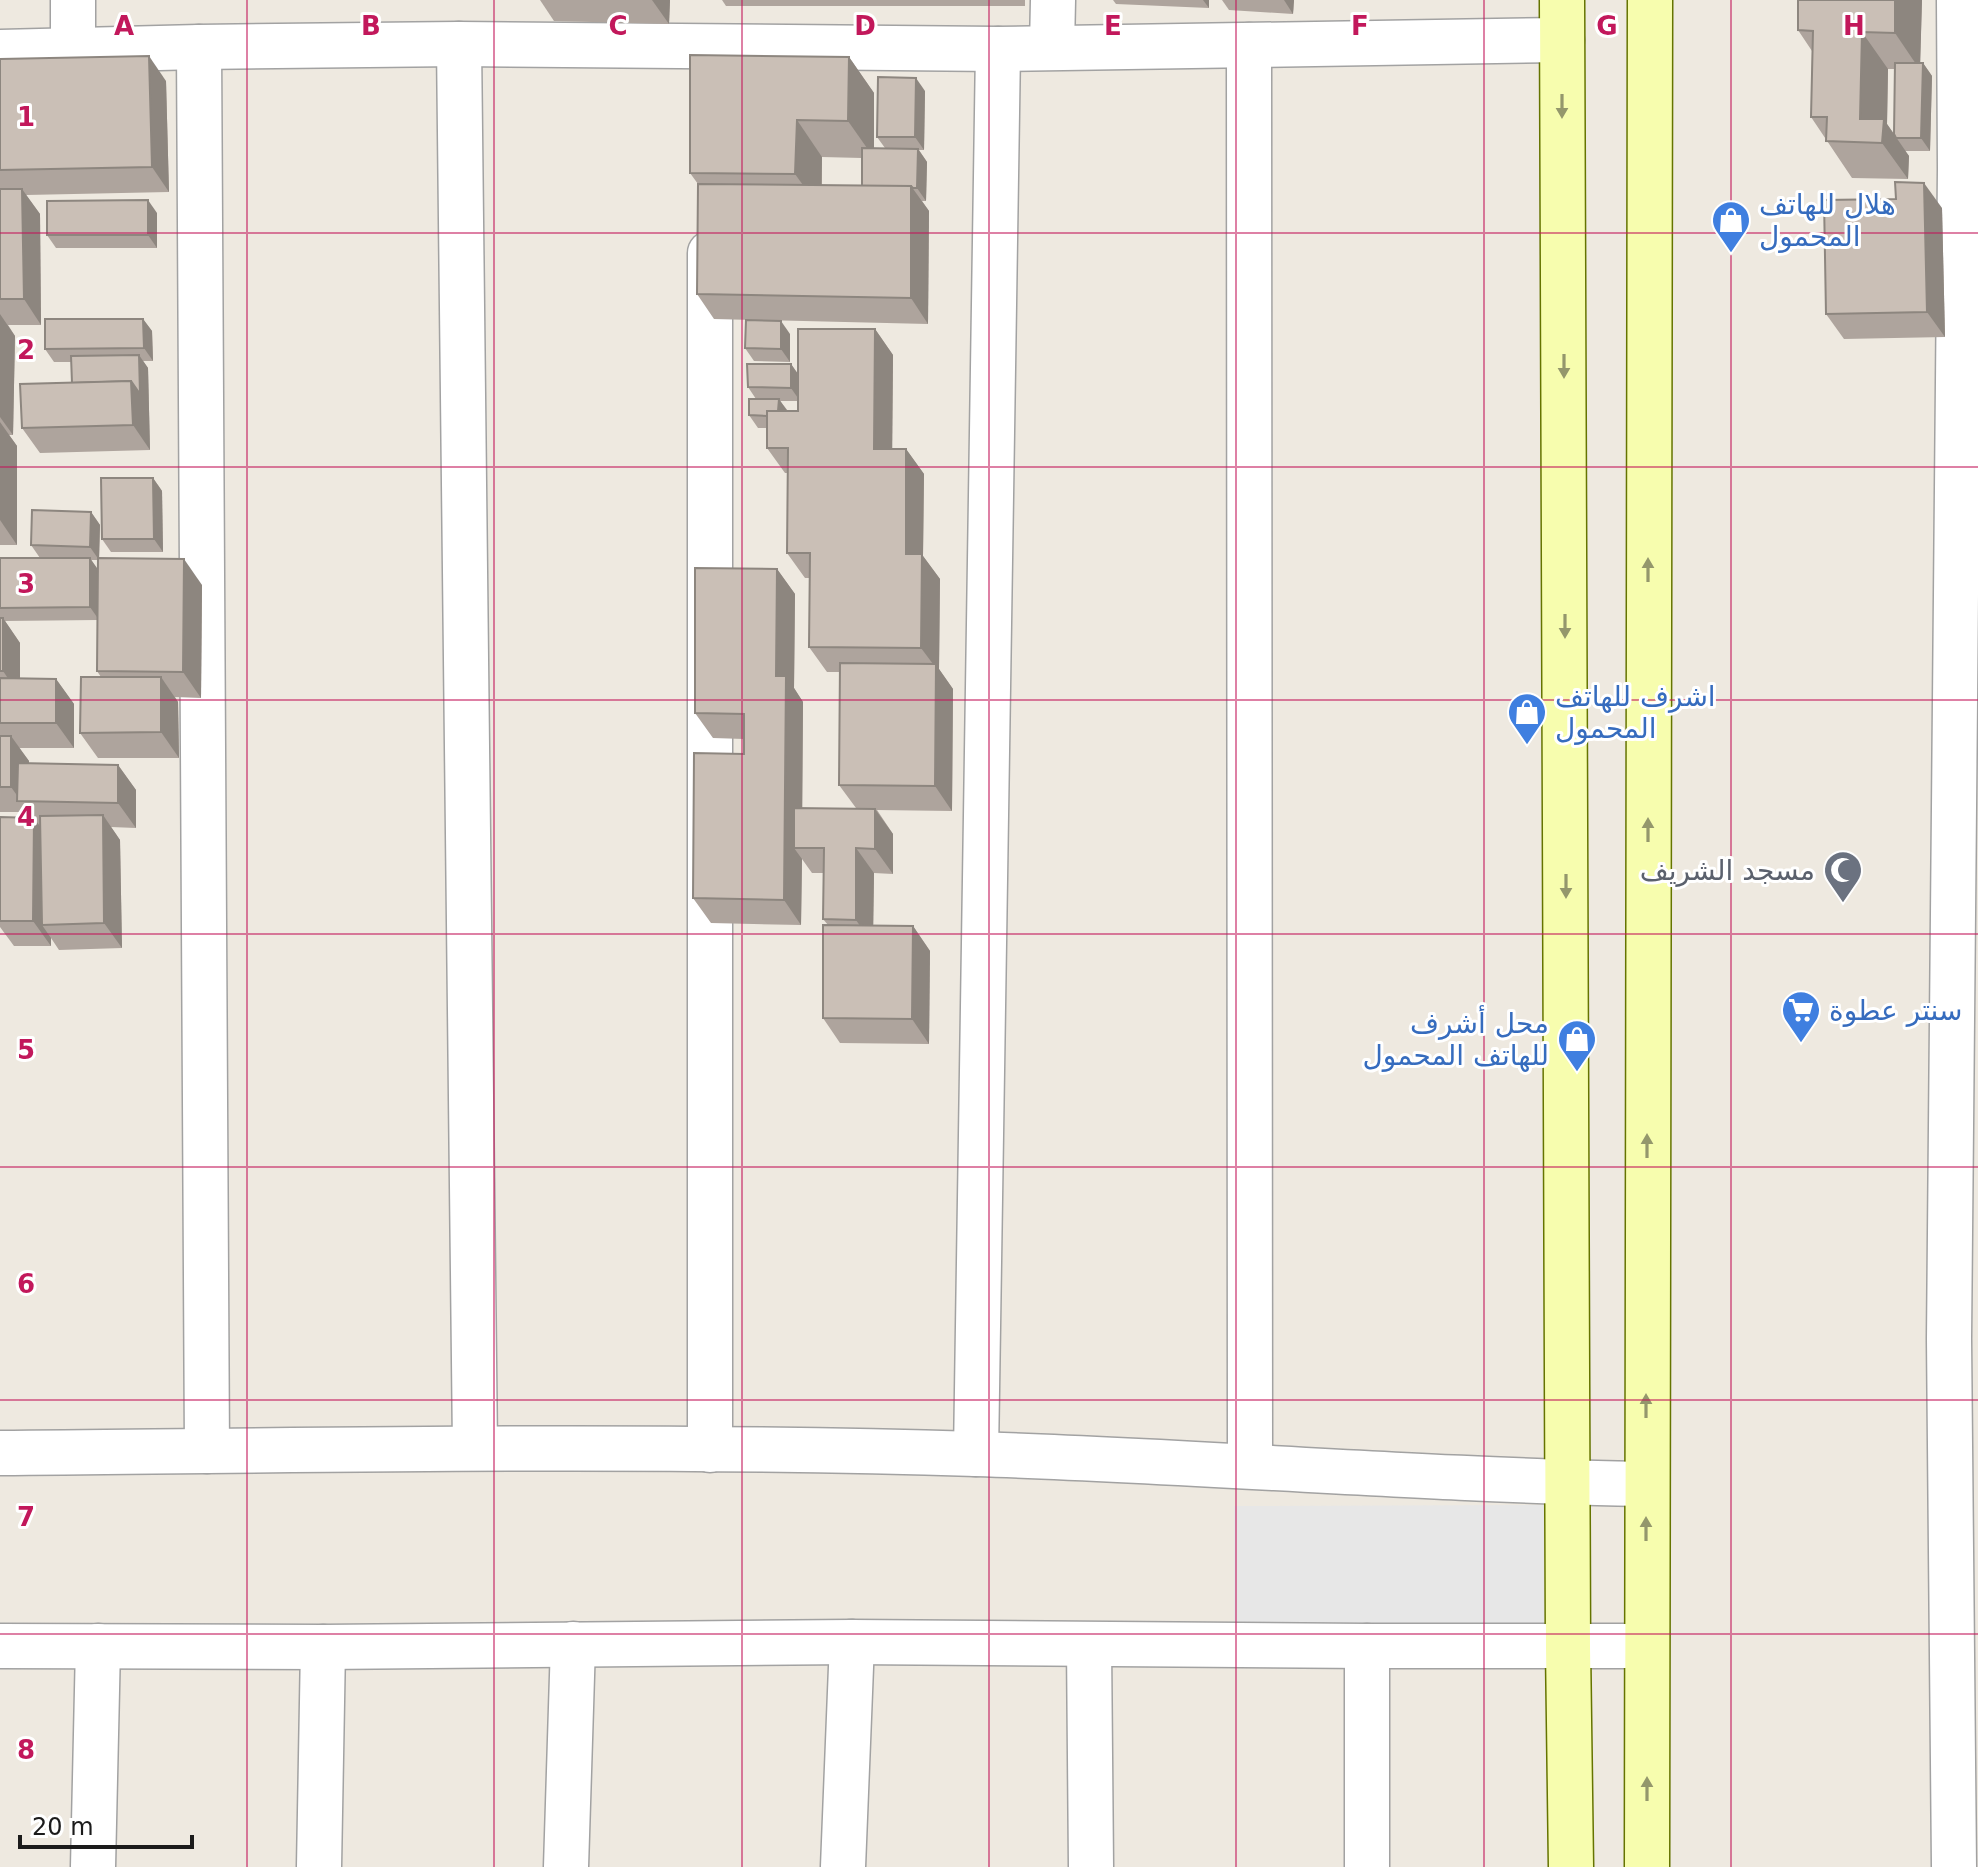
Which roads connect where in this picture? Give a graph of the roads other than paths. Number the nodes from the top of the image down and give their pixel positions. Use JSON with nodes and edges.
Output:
{"nodes":[{"id":1,"x":73,"y":0,"type":"edge"},
{"id":2,"x":1053,"y":0,"type":"edge"},
{"id":3,"x":1650,"y":0,"type":"edge"},
{"id":4,"x":1959,"y":0,"type":"edge"},
{"id":5,"x":1562,"y":20,"type":"edge"},
{"id":6,"x":459,"y":44,"type":"junction"},
{"id":7,"x":1249,"y":45,"type":"junction"},
{"id":8,"x":199,"y":47,"type":"junction"},
{"id":9,"x":1052,"y":47,"type":"junction"},
{"id":10,"x":998,"y":49,"type":"junction"},
{"id":11,"x":73,"y":51,"type":"junction"},
{"id":12,"x":0,"y":52,"type":"edge"},
{"id":13,"x":1969,"y":169,"type":"edge"},
{"id":14,"x":709,"y":222,"type":"edge"},
{"id":15,"x":475,"y":1448,"type":"junction"},
{"id":16,"x":710,"y":1450,"type":"junction"},
{"id":17,"x":207,"y":1451,"type":"junction"},
{"id":18,"x":0,"y":1453,"type":"edge"},
{"id":19,"x":976,"y":1454,"type":"junction"},
{"id":20,"x":1250,"y":1466,"type":"junction"},
{"id":21,"x":1568,"y":1482,"type":"junction"},
{"id":22,"x":1646,"y":1484,"type":"junction"},
{"id":23,"x":852,"y":1642,"type":"junction"},
{"id":24,"x":573,"y":1644,"type":"junction"},
{"id":25,"x":1089,"y":1645,"type":"junction"},
{"id":26,"x":0,"y":1646,"type":"edge"},
{"id":27,"x":98,"y":1646,"type":"junction"},
{"id":28,"x":1367,"y":1646,"type":"junction"},
{"id":29,"x":1646,"y":1646,"type":"junction"},
{"id":30,"x":323,"y":1647,"type":"junction"},
{"id":31,"x":1568,"y":1647,"type":"junction"},
{"id":32,"x":93,"y":1867,"type":"edge"},
{"id":33,"x":319,"y":1867,"type":"edge"},
{"id":34,"x":566,"y":1867,"type":"edge"},
{"id":35,"x":843,"y":1867,"type":"edge"},
{"id":36,"x":1091,"y":1867,"type":"edge"},
{"id":37,"x":1367,"y":1867,"type":"edge"},
{"id":38,"x":1571,"y":1867,"type":"edge"},
{"id":39,"x":1647,"y":1867,"type":"edge"},
{"id":40,"x":1954,"y":1867,"type":"edge"}],
"edges":[{"from":1,"to":11,"type":"street"},
{"from":2,"to":9,"type":"street"},
{"from":22,"to":3,"type":"street","one_way":true},
{"from":4,"to":13,"type":"street"},
{"from":5,"to":7,"type":"street"},
{"from":5,"to":21,"type":"street","one_way":true},
{"from":6,"to":8,"type":"street"},
{"from":6,"to":10,"type":"street"},
{"from":6,"to":15,"type":"street"},
{"from":7,"to":9,"type":"street"},
{"from":7,"to":20,"type":"street"},
{"from":8,"to":11,"type":"street"},
{"from":8,"to":17,"type":"street"},
{"from":9,"to":10,"type":"street"},
{"from":10,"to":19,"type":"street"},
{"from":11,"to":12,"type":"street"},
{"from":13,"to":40,"type":"street"},
{"from":14,"to":16,"type":"street"},
{"from":15,"to":16,"type":"street"},
{"from":15,"to":17,"type":"street"},
{"from":16,"to":19,"type":"street"},
{"from":17,"to":18,"type":"street"},
{"from":19,"to":20,"type":"street"},
{"from":20,"to":21,"type":"street"},
{"from":21,"to":22,"type":"street"},
{"from":21,"to":31,"type":"street"},
{"from":29,"to":22,"type":"street","one_way":true},
{"from":23,"to":24,"type":"street"},
{"from":23,"to":25,"type":"street"},
{"from":23,"to":35,"type":"street"},
{"from":24,"to":30,"type":"street"},
{"from":24,"to":34,"type":"street"},
{"from":25,"to":28,"type":"street"},
{"from":25,"to":36,"type":"street"},
{"from":26,"to":27,"type":"street"},
{"from":27,"to":30,"type":"street"},
{"from":27,"to":32,"type":"street"},
{"from":28,"to":31,"type":"street"},
{"from":28,"to":37,"type":"street"},
{"from":29,"to":31,"type":"street"},
{"from":39,"to":29,"type":"street","one_way":true},
{"from":30,"to":33,"type":"street"},
{"from":31,"to":38,"type":"street"}]}
